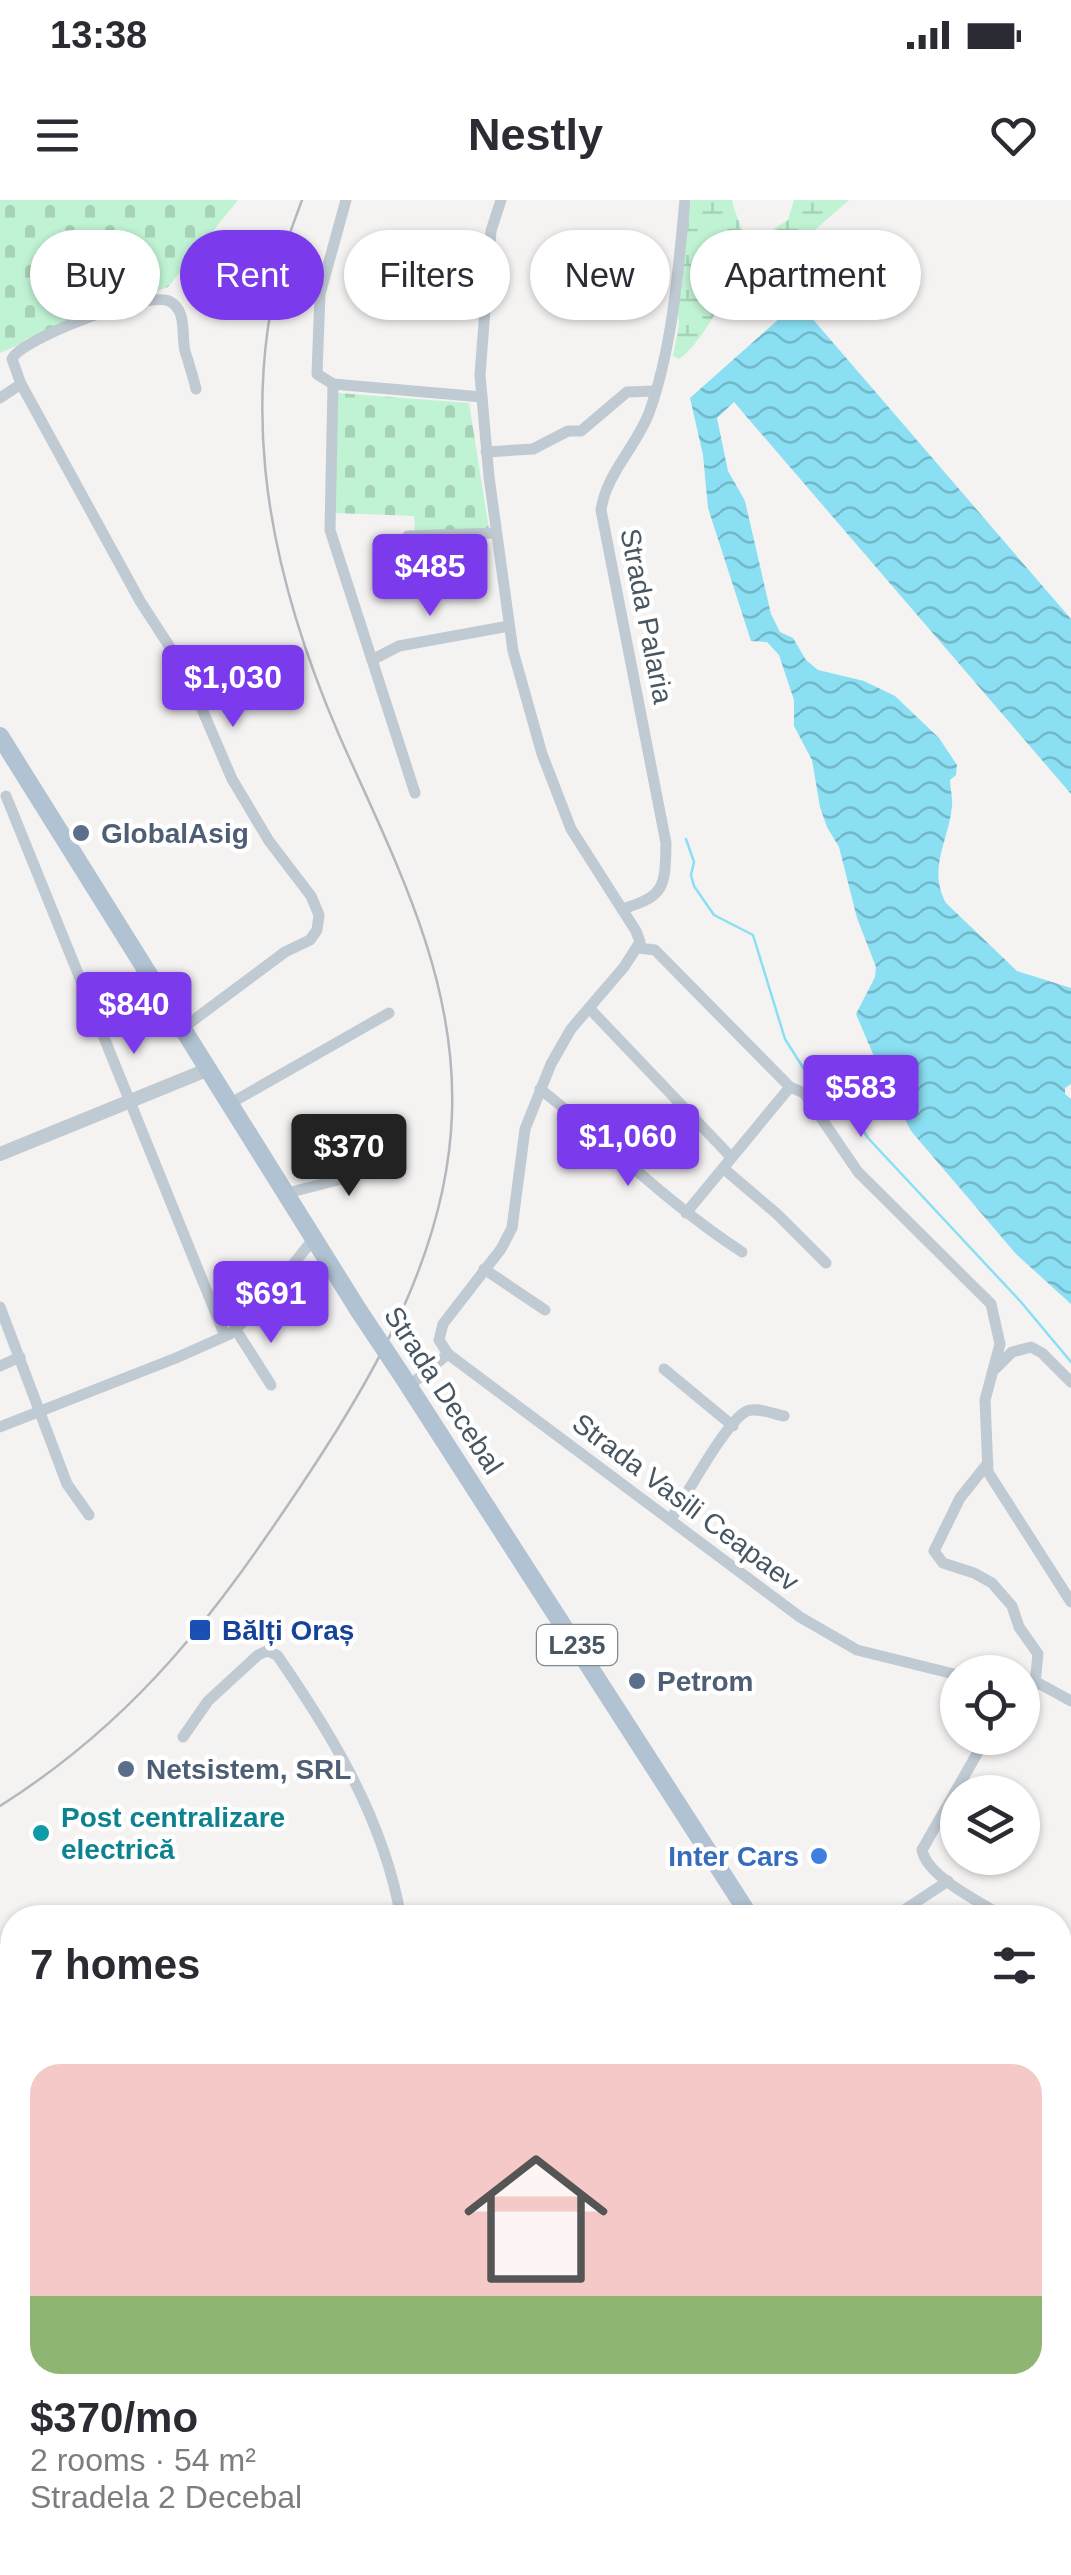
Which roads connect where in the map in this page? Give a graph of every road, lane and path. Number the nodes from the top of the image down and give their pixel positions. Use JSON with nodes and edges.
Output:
{"nodes":[{"id":1,"x":346,"y":200,"type":"edge"},
{"id":2,"x":501,"y":200,"type":"edge"},
{"id":3,"x":685,"y":200,"type":"edge"},
{"id":4,"x":18,"y":378,"type":"junction"},
{"id":5,"x":333,"y":384,"type":"junction"},
{"id":6,"x":196,"y":389,"type":"dead end"},
{"id":7,"x":654,"y":392,"type":"junction"},
{"id":8,"x":482,"y":397,"type":"junction"},
{"id":9,"x":0,"y":398,"type":"edge"},
{"id":10,"x":486,"y":452,"type":"junction"},
{"id":11,"x":496,"y":533,"type":"junction"},
{"id":12,"x":408,"y":536,"type":"dead end"},
{"id":13,"x":509,"y":626,"type":"junction"},
{"id":14,"x":372,"y":660,"type":"junction"},
{"id":15,"x":0,"y":736,"type":"edge"},
{"id":16,"x":30,"y":784,"type":"junction"},
{"id":17,"x":415,"y":792,"type":"dead end"},
{"id":18,"x":3,"y":797,"type":"edge"},
{"id":19,"x":622,"y":909,"type":"junction"},
{"id":20,"x":639,"y":948,"type":"junction"},
{"id":21,"x":588,"y":1008,"type":"junction"},
{"id":22,"x":390,"y":1013,"type":"dead end"},
{"id":23,"x":183,"y":1028,"type":"junction"},
{"id":24,"x":210,"y":1068,"type":"junction"},
{"id":25,"x":790,"y":1087,"type":"junction"},
{"id":26,"x":540,"y":1089,"type":"junction"},
{"id":27,"x":131,"y":1103,"type":"junction"},
{"id":28,"x":231,"y":1103,"type":"junction"},
{"id":29,"x":0,"y":1154,"type":"edge"},
{"id":30,"x":398,"y":1159,"type":"dead end"},
{"id":31,"x":727,"y":1162,"type":"junction"},
{"id":32,"x":288,"y":1193,"type":"junction"},
{"id":33,"x":686,"y":1213,"type":"junction"},
{"id":34,"x":314,"y":1237,"type":"junction"},
{"id":35,"x":742,"y":1252,"type":"dead end"},
{"id":36,"x":826,"y":1263,"type":"dead end"},
{"id":37,"x":484,"y":1270,"type":"junction"},
{"id":38,"x":0,"y":1308,"type":"edge"},
{"id":39,"x":545,"y":1310,"type":"dead end"},
{"id":40,"x":230,"y":1333,"type":"junction"},
{"id":41,"x":448,"y":1354,"type":"junction"},
{"id":42,"x":20,"y":1356,"type":"junction"},
{"id":43,"x":0,"y":1366,"type":"edge"},
{"id":44,"x":664,"y":1369,"type":"dead end"},
{"id":45,"x":994,"y":1370,"type":"junction"},
{"id":46,"x":405,"y":1380,"type":"junction"},
{"id":47,"x":1071,"y":1382,"type":"edge"},
{"id":48,"x":271,"y":1385,"type":"dead end"},
{"id":49,"x":40,"y":1410,"type":"junction"},
{"id":50,"x":784,"y":1416,"type":"dead end"},
{"id":51,"x":732,"y":1426,"type":"junction"},
{"id":52,"x":0,"y":1427,"type":"edge"},
{"id":53,"x":988,"y":1462,"type":"junction"},
{"id":54,"x":89,"y":1514,"type":"dead end"},
{"id":55,"x":671,"y":1519,"type":"junction"},
{"id":56,"x":1071,"y":1602,"type":"edge"},
{"id":57,"x":1038,"y":1655,"type":"edge"},
{"id":58,"x":940,"y":1670,"type":"edge"},
{"id":59,"x":1040,"y":1685,"type":"edge"},
{"id":60,"x":1071,"y":1701,"type":"edge"},
{"id":61,"x":184,"y":1737,"type":"dead end"},
{"id":62,"x":976,"y":1755,"type":"edge"},
{"id":63,"x":948,"y":1881,"type":"junction"},
{"id":64,"x":397,"y":1905,"type":"edge"},
{"id":65,"x":743,"y":1905,"type":"edge"},
{"id":66,"x":912,"y":1905,"type":"edge"},
{"id":67,"x":986,"y":1905,"type":"edge"}],
"edges":[{"from":1,"to":5,"type":"street"},
{"from":2,"to":8,"type":"street"},
{"from":3,"to":7,"type":"street","name":"Strada Palaria"},
{"from":4,"to":6,"type":"street"},
{"from":4,"to":9,"type":"street"},
{"from":4,"to":23,"type":"street"},
{"from":5,"to":8,"type":"street"},
{"from":5,"to":14,"type":"street"},
{"from":7,"to":10,"type":"street"},
{"from":7,"to":19,"type":"street","name":"Strada Palaria"},
{"from":8,"to":10,"type":"street"},
{"from":10,"to":11,"type":"street"},
{"from":11,"to":12,"type":"street"},
{"from":11,"to":13,"type":"street"},
{"from":13,"to":14,"type":"street"},
{"from":13,"to":19,"type":"street"},
{"from":14,"to":17,"type":"street"},
{"from":15,"to":16,"type":"main road","name":"Strada Decebal","number":"L235"},
{"from":16,"to":18,"type":"street"},
{"from":16,"to":23,"type":"main road","name":"Strada Decebal","number":"L235"},
{"from":18,"to":27,"type":"street"},
{"from":19,"to":20,"type":"street"},
{"from":20,"to":21,"type":"street"},
{"from":20,"to":25,"type":"street"},
{"from":21,"to":26,"type":"street"},
{"from":21,"to":31,"type":"street"},
{"from":22,"to":28,"type":"street"},
{"from":23,"to":24,"type":"main road","name":"Strada Decebal","number":"L235"},
{"from":24,"to":27,"type":"street"},
{"from":24,"to":28,"type":"main road","name":"Strada Decebal","number":"L235"},
{"from":25,"to":31,"type":"street"},
{"from":25,"to":45,"type":"street"},
{"from":26,"to":33,"type":"street"},
{"from":26,"to":37,"type":"street"},
{"from":27,"to":29,"type":"street"},
{"from":27,"to":40,"type":"street"},
{"from":28,"to":32,"type":"main road","name":"Strada Decebal","number":"L235"},
{"from":30,"to":32,"type":"street"},
{"from":31,"to":33,"type":"street"},
{"from":31,"to":36,"type":"street"},
{"from":32,"to":34,"type":"main road","name":"Strada Decebal","number":"L235"},
{"from":33,"to":35,"type":"street"},
{"from":34,"to":40,"type":"street"},
{"from":34,"to":46,"type":"main road","name":"Strada Decebal","number":"L235","bridge":true},
{"from":37,"to":39,"type":"street"},
{"from":37,"to":41,"type":"street"},
{"from":38,"to":42,"type":"street"},
{"from":40,"to":48,"type":"street"},
{"from":40,"to":49,"type":"street"},
{"from":41,"to":46,"type":"street"},
{"from":41,"to":55,"type":"street","name":"Strada Vasili Ceapaev"},
{"from":42,"to":43,"type":"street"},
{"from":42,"to":49,"type":"street"},
{"from":44,"to":51,"type":"street"},
{"from":45,"to":47,"type":"street"},
{"from":45,"to":53,"type":"street"},
{"from":46,"to":65,"type":"main road","name":"Strada Decebal","number":"L235"},
{"from":49,"to":52,"type":"street"},
{"from":49,"to":54,"type":"street"},
{"from":50,"to":51,"type":"street"},
{"from":51,"to":55,"type":"street"},
{"from":53,"to":56,"type":"street"},
{"from":53,"to":57,"type":"street"},
{"from":55,"to":58,"type":"street","name":"Strada Vasili Ceapaev"},
{"from":59,"to":60,"type":"street"},
{"from":61,"to":64,"type":"street"},
{"from":62,"to":63,"type":"street"},
{"from":63,"to":66,"type":"street"},
{"from":63,"to":67,"type":"street"}]}
